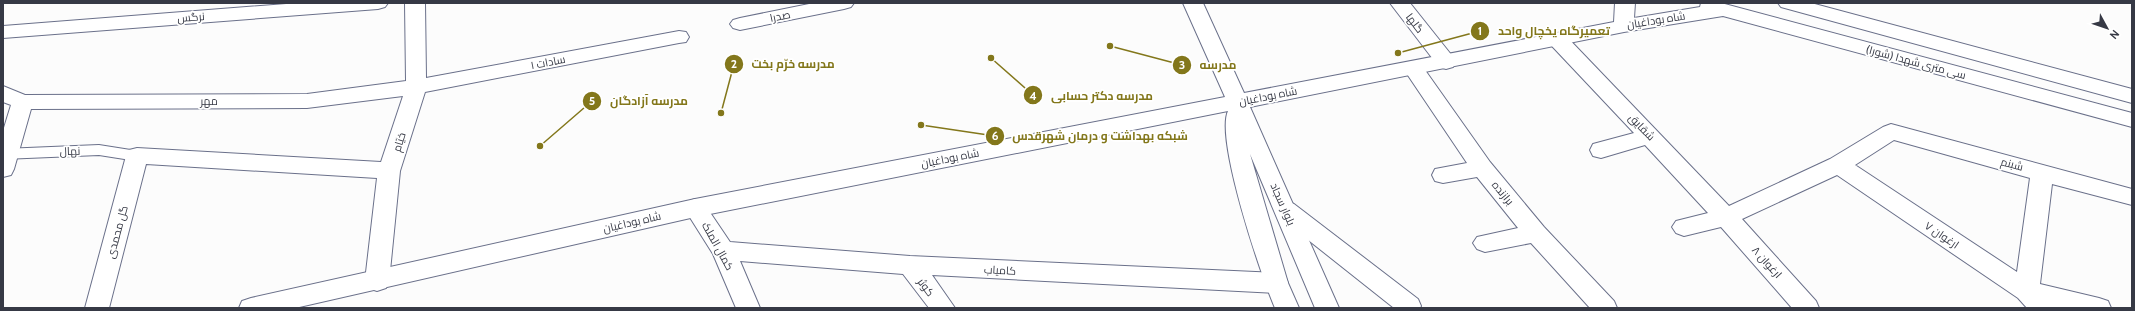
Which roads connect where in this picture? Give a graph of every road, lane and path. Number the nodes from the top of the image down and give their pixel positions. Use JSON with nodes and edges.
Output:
{"nodes":[{"id":1,"x":378,"y":3,"type":"edge"},
{"id":2,"x":415,"y":3,"type":"edge"},
{"id":3,"x":844,"y":3,"type":"edge"},
{"id":4,"x":1193,"y":3,"type":"edge"},
{"id":5,"x":1400,"y":3,"type":"edge"},
{"id":6,"x":1625,"y":3,"type":"edge"},
{"id":7,"x":1700,"y":3,"type":"edge"},
{"id":8,"x":1788,"y":3,"type":"edge"},
{"id":9,"x":1722,"y":10,"type":"junction"},
{"id":10,"x":740,"y":24,"type":"dead end"},
{"id":11,"x":1624,"y":26,"type":"junction"},
{"id":12,"x":3,"y":32,"type":"edge"},
{"id":13,"x":679,"y":37,"type":"dead end"},
{"id":14,"x":1556,"y":39,"type":"junction"},
{"id":15,"x":1446,"y":62,"type":"junction"},
{"id":16,"x":1413,"y":68,"type":"junction"},
{"id":17,"x":2055,"y":75,"type":"junction"},
{"id":18,"x":416,"y":87,"type":"junction"},
{"id":19,"x":2132,"y":96,"type":"edge"},
{"id":20,"x":12,"y":97,"type":"edge"},
{"id":21,"x":2055,"y":100,"type":"junction"},
{"id":22,"x":1236,"y":102,"type":"junction"},
{"id":23,"x":2132,"y":120,"type":"edge"},
{"id":24,"x":1650,"y":136,"type":"junction"},
{"id":25,"x":1601,"y":150,"type":"dead end"},
{"id":26,"x":137,"y":156,"type":"junction"},
{"id":27,"x":5,"y":159,"type":"edge"},
{"id":28,"x":1838,"y":165,"type":"junction"},
{"id":29,"x":1482,"y":168,"type":"junction"},
{"id":30,"x":390,"y":172,"type":"junction"},
{"id":31,"x":2042,"y":172,"type":"junction"},
{"id":32,"x":1444,"y":175,"type":"dead end"},
{"id":33,"x":2132,"y":197,"type":"edge"},
{"id":34,"x":695,"y":208,"type":"junction"},
{"id":35,"x":1286,"y":210,"type":"junction"},
{"id":36,"x":1726,"y":217,"type":"junction"},
{"id":37,"x":1684,"y":226,"type":"dead end"},
{"id":38,"x":1536,"y":233,"type":"junction"},
{"id":39,"x":1485,"y":243,"type":"dead end"},
{"id":40,"x":723,"y":251,"type":"junction"},
{"id":41,"x":910,"y":265,"type":"junction"},
{"id":42,"x":377,"y":281,"type":"junction"},
{"id":43,"x":1276,"y":283,"type":"junction"},
{"id":44,"x":2034,"y":300,"type":"edge"},
{"id":45,"x":1409,"y":306,"type":"dead end"},
{"id":46,"x":97,"y":308,"type":"edge"},
{"id":47,"x":251,"y":308,"type":"edge"},
{"id":48,"x":748,"y":308,"type":"edge"},
{"id":49,"x":943,"y":308,"type":"edge"},
{"id":50,"x":1286,"y":308,"type":"edge"},
{"id":51,"x":1327,"y":308,"type":"edge"},
{"id":52,"x":1605,"y":308,"type":"edge"},
{"id":53,"x":1808,"y":308,"type":"edge"},
{"id":54,"x":2099,"y":308,"type":"edge"}],
"edges":[{"from":1,"to":12,"type":"street","name":"نرگس"},
{"from":2,"to":18,"type":"street","name":"خیّام"},
{"from":3,"to":10,"type":"street","name":"صدرا"},
{"from":4,"to":22,"type":"street","name":"بلوار سجاد"},
{"from":5,"to":15,"type":"street","name":"گلها"},
{"from":6,"to":11,"type":"street"},
{"from":7,"to":9,"type":"street","name":"سی متری شهدا (شورا)"},
{"from":8,"to":17,"type":"street"},
{"from":9,"to":11,"type":"street","name":"شاه بوداغیان"},
{"from":9,"to":21,"type":"street","name":"سی متری شهدا (شورا)"},
{"from":11,"to":14,"type":"street","name":"شاه بوداغیان"},
{"from":13,"to":18,"type":"street","name":"سادات ۱"},
{"from":14,"to":15,"type":"street","name":"شاه بوداغیان"},
{"from":14,"to":24,"type":"street","name":"شقایق"},
{"from":15,"to":16,"type":"street","name":"شاه بوداغیان"},
{"from":16,"to":22,"type":"street","name":"شاه بوداغیان"},
{"from":16,"to":29,"type":"street","name":"برازنده"},
{"from":17,"to":19,"type":"street"},
{"from":17,"to":21,"type":"street"},
{"from":18,"to":20,"type":"street","name":"مهر"},
{"from":18,"to":30,"type":"street","name":"خیّام"},
{"from":20,"to":27,"type":"street"},
{"from":21,"to":23,"type":"street","name":"سی متری شهدا (شورا)"},
{"from":22,"to":34,"type":"street","name":"شاه بوداغیان"},
{"from":22,"to":35,"type":"street","name":"بلوار سجاد"},
{"from":22,"to":43,"type":"street","name":"بلوار سجاد"},
{"from":24,"to":25,"type":"street"},
{"from":24,"to":36,"type":"street","name":"شقایق"},
{"from":26,"to":27,"type":"lane","name":"نهال"},
{"from":26,"to":30,"type":"street"},
{"from":26,"to":46,"type":"street","name":"گل محمدی"},
{"from":28,"to":31,"type":"street","name":"شبنم"},
{"from":28,"to":36,"type":"street"},
{"from":28,"to":44,"type":"street","name":"ارغوان ۷"},
{"from":29,"to":32,"type":"street"},
{"from":29,"to":38,"type":"street","name":"برازنده"},
{"from":30,"to":42,"type":"street","name":"خیّام"},
{"from":31,"to":33,"type":"street","name":"شبنم"},
{"from":31,"to":44,"type":"street"},
{"from":34,"to":40,"type":"street","name":"کمال الملک"},
{"from":34,"to":42,"type":"street","name":"شاه بوداغیان"},
{"from":35,"to":45,"type":"street"},
{"from":35,"to":51,"type":"street","name":"بلوار سجاد"},
{"from":36,"to":37,"type":"street"},
{"from":36,"to":53,"type":"street","name":"ارغوان ۸"},
{"from":38,"to":39,"type":"street"},
{"from":38,"to":52,"type":"street","name":"برازنده"},
{"from":40,"to":41,"type":"street","name":"کامیاب"},
{"from":40,"to":48,"type":"street","name":"کمال الملک"},
{"from":41,"to":43,"type":"street","name":"کامیاب"},
{"from":41,"to":49,"type":"street","name":"کوثر"},
{"from":42,"to":47,"type":"street","name":"شاه بوداغیان"},
{"from":43,"to":50,"type":"street","name":"بلوار سجاد"},
{"from":44,"to":54,"type":"street"}]}
